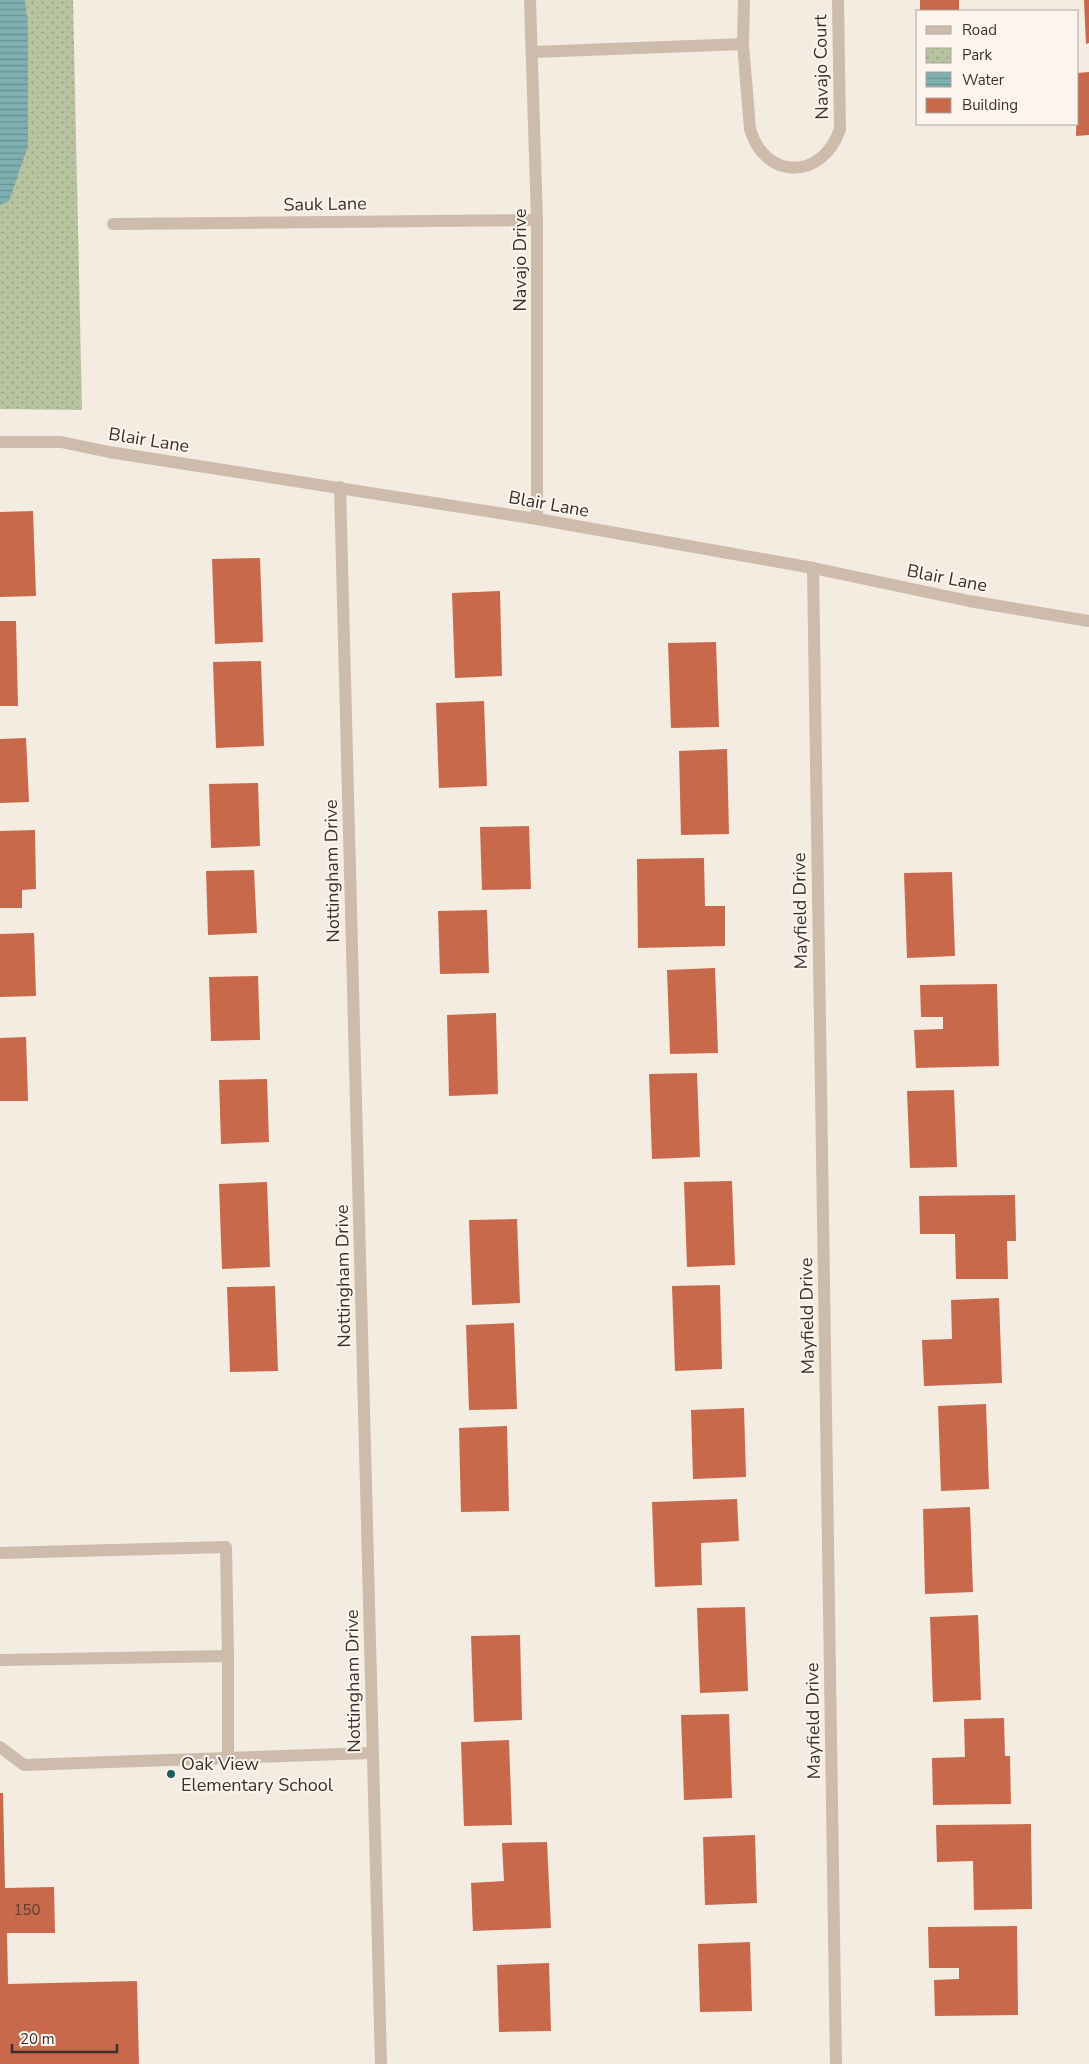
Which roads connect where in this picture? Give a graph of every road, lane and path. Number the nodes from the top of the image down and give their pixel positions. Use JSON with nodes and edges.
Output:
{"nodes":[{"id":1,"x":530,"y":0,"type":"edge"},
{"id":2,"x":744,"y":0,"type":"edge"},
{"id":3,"x":838,"y":0,"type":"edge"},
{"id":4,"x":743,"y":44,"type":"junction"},
{"id":5,"x":532,"y":52,"type":"junction"},
{"id":6,"x":537,"y":220,"type":"junction"},
{"id":7,"x":113,"y":224,"type":"dead end"},
{"id":8,"x":0,"y":442,"type":"edge"},
{"id":9,"x":340,"y":487,"type":"junction"},
{"id":10,"x":537,"y":519,"type":"junction"},
{"id":11,"x":813,"y":568,"type":"junction"},
{"id":12,"x":1089,"y":621,"type":"edge"},
{"id":13,"x":0,"y":1552,"type":"edge"},
{"id":14,"x":228,"y":1656,"type":"junction"},
{"id":15,"x":0,"y":1660,"type":"edge"},
{"id":16,"x":0,"y":1747,"type":"edge"},
{"id":17,"x":372,"y":1753,"type":"junction"},
{"id":18,"x":228,"y":1756,"type":"junction"},
{"id":19,"x":381,"y":2064,"type":"edge"},
{"id":20,"x":836,"y":2064,"type":"edge"}],
"edges":[{"from":1,"to":5,"type":"street","name":"Navajo Drive"},
{"from":2,"to":4,"type":"street","name":"Navajo Court"},
{"from":3,"to":4,"type":"street","name":"Navajo Court"},
{"from":4,"to":5,"type":"street"},
{"from":5,"to":6,"type":"street","name":"Navajo Drive"},
{"from":6,"to":7,"type":"street","name":"Sauk Lane"},
{"from":6,"to":10,"type":"street","name":"Navajo Drive"},
{"from":8,"to":9,"type":"street","name":"Blair Lane"},
{"from":9,"to":10,"type":"street","name":"Blair Lane"},
{"from":9,"to":17,"type":"street","name":"Nottingham Drive"},
{"from":10,"to":11,"type":"street","name":"Blair Lane"},
{"from":11,"to":12,"type":"street","name":"Blair Lane"},
{"from":11,"to":20,"type":"street","name":"Mayfield Drive"},
{"from":13,"to":14,"type":"street"},
{"from":14,"to":15,"type":"street"},
{"from":14,"to":18,"type":"street"},
{"from":16,"to":18,"type":"street"},
{"from":17,"to":18,"type":"street"},
{"from":17,"to":19,"type":"street","name":"Nottingham Drive"}]}
